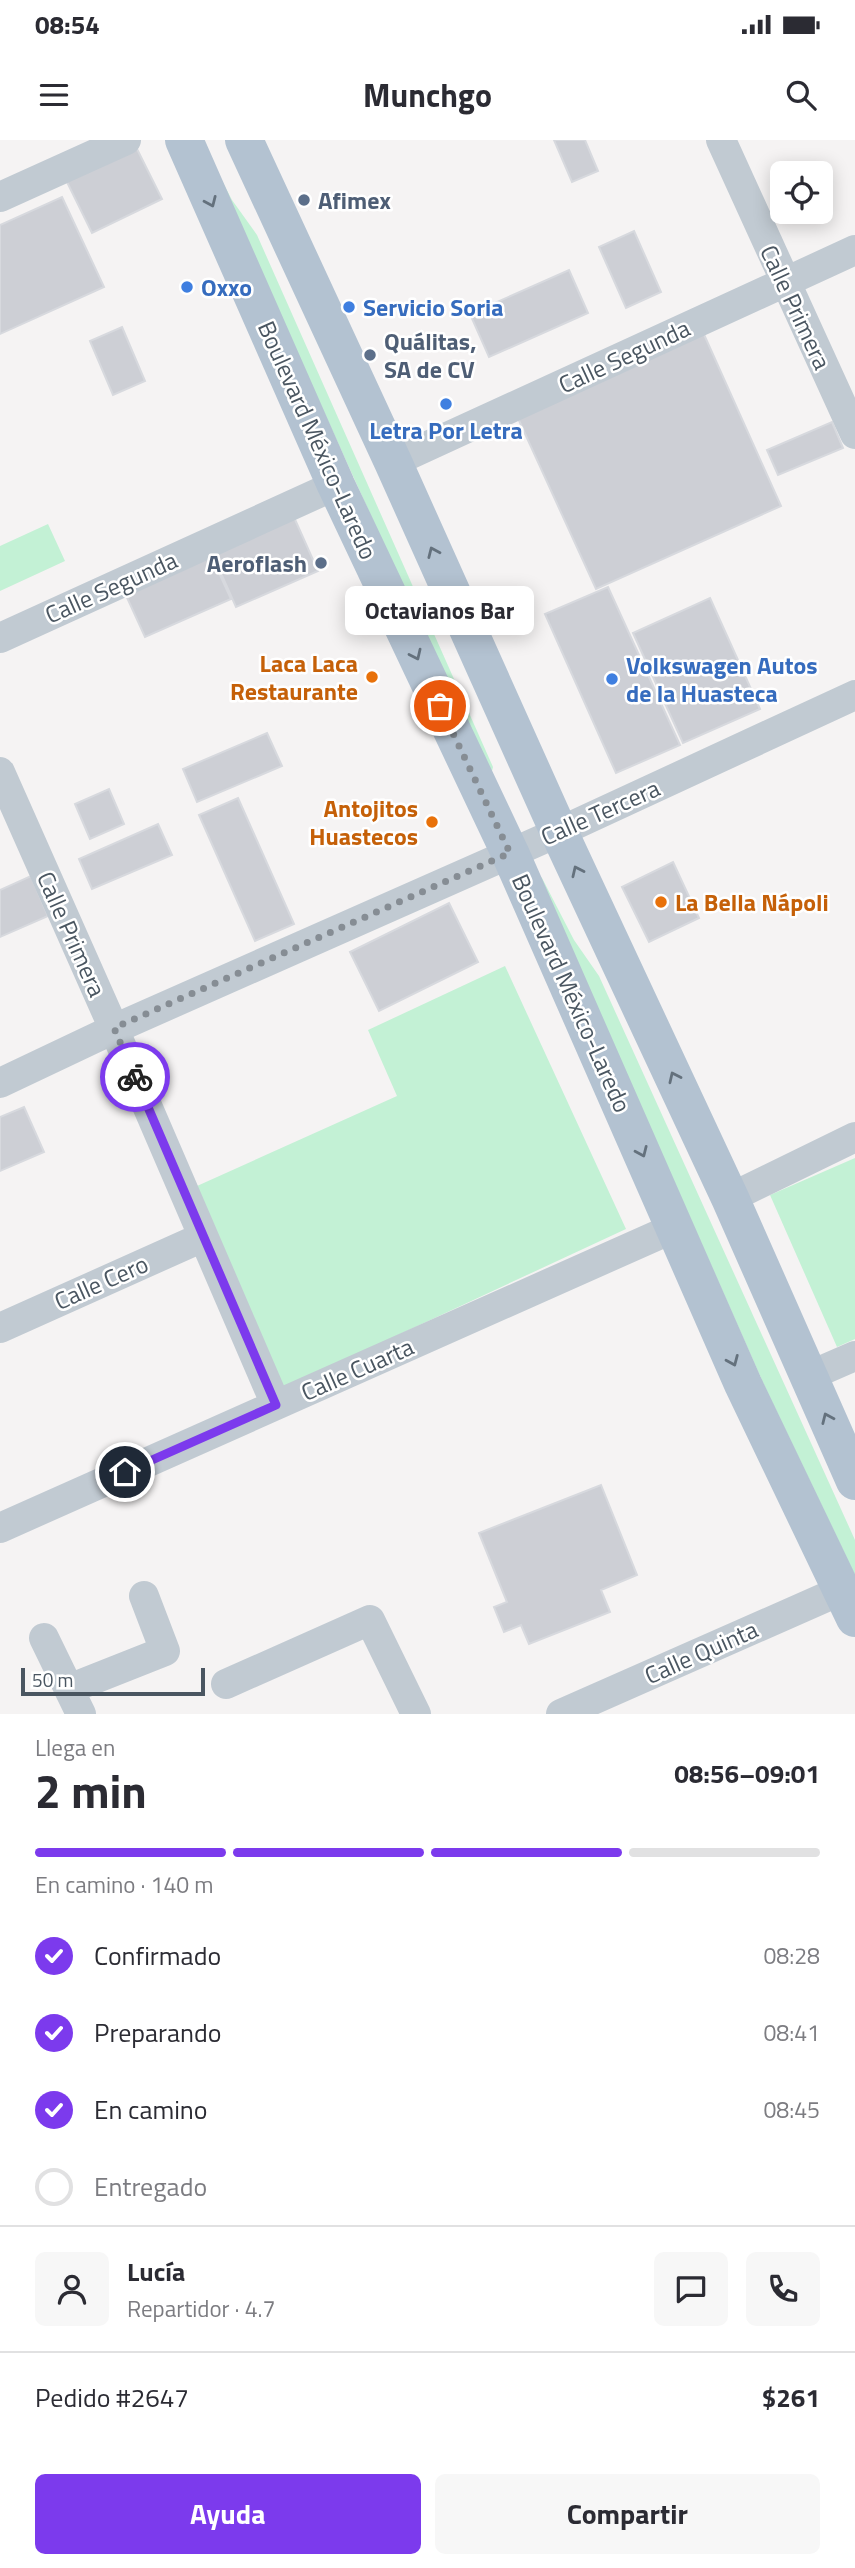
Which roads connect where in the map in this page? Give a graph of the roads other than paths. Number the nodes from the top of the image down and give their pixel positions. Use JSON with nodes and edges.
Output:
{"nodes":[{"id":1,"x":126,"y":140,"type":"edge"},
{"id":2,"x":184,"y":140,"type":"edge"},
{"id":3,"x":244,"y":140,"type":"edge"},
{"id":4,"x":721,"y":140,"type":"edge"},
{"id":5,"x":0,"y":197,"type":"edge"},
{"id":6,"x":855,"y":250,"type":"edge"},
{"id":7,"x":784,"y":283,"type":"junction"},
{"id":8,"x":855,"y":434,"type":"edge"},
{"id":9,"x":393,"y":462,"type":"junction"},
{"id":10,"x":336,"y":485,"type":"junction"},
{"id":11,"x":0,"y":638,"type":"edge"},
{"id":12,"x":855,"y":695,"type":"edge"},
{"id":13,"x":0,"y":772,"type":"edge"},
{"id":14,"x":559,"y":832,"type":"junction"},
{"id":15,"x":510,"y":853,"type":"junction"},
{"id":16,"x":114,"y":1028,"type":"junction"},
{"id":17,"x":0,"y":1083,"type":"edge"},
{"id":18,"x":855,"y":1137,"type":"edge"},
{"id":19,"x":730,"y":1198,"type":"junction"},
{"id":20,"x":676,"y":1227,"type":"junction"},
{"id":21,"x":203,"y":1237,"type":"junction"},
{"id":22,"x":0,"y":1328,"type":"edge"},
{"id":23,"x":855,"y":1356,"type":"edge"},
{"id":24,"x":809,"y":1377,"type":"junction"},
{"id":25,"x":276,"y":1405,"type":"junction"},
{"id":26,"x":855,"y":1481,"type":"edge"},
{"id":27,"x":0,"y":1528,"type":"edge"},
{"id":28,"x":144,"y":1596,"type":"dead end"},
{"id":29,"x":848,"y":1604,"type":"edge"},
{"id":30,"x":44,"y":1638,"type":"dead end"},
{"id":31,"x":226,"y":1684,"type":"dead end"},
{"id":32,"x":75,"y":1702,"type":"edge"},
{"id":33,"x":416,"y":1714,"type":"edge"},
{"id":34,"x":561,"y":1714,"type":"edge"}],
"edges":[{"from":1,"to":5,"type":"street"},
{"from":2,"to":10,"type":"main road","name":"Boulevard México-Laredo","one_way":true},
{"from":3,"to":9,"type":"main road"},
{"from":4,"to":7,"type":"street","name":"Calle Primera"},
{"from":6,"to":7,"type":"street","name":"Calle Segunda"},
{"from":7,"to":8,"type":"street","name":"Calle Primera"},
{"from":7,"to":9,"type":"street","name":"Calle Segunda"},
{"from":14,"to":9,"type":"main road","one_way":true},
{"from":10,"to":11,"type":"street","name":"Calle Segunda"},
{"from":10,"to":15,"type":"main road","name":"Boulevard México-Laredo","one_way":true},
{"from":12,"to":14,"type":"street","name":"Calle Tercera"},
{"from":13,"to":16,"type":"street","name":"Calle Primera"},
{"from":14,"to":15,"type":"street","name":"Calle Tercera"},
{"from":19,"to":14,"type":"main road","one_way":true},
{"from":15,"to":16,"type":"street","name":"Calle Tercera"},
{"from":15,"to":20,"type":"main road","name":"Boulevard México-Laredo","one_way":true},
{"from":16,"to":17,"type":"street","name":"Calle Tercera"},
{"from":16,"to":21,"type":"street","name":"Calle Primera"},
{"from":18,"to":19,"type":"street"},
{"from":19,"to":24,"type":"main road"},
{"from":20,"to":25,"type":"street","name":"Calle Cuarta"},
{"from":20,"to":29,"type":"main road","name":"Boulevard México-Laredo","one_way":true},
{"from":21,"to":22,"type":"street","name":"Calle Cero"},
{"from":21,"to":25,"type":"street","name":"Calle Primera"},
{"from":23,"to":24,"type":"street"},
{"from":26,"to":24,"type":"main road","one_way":true},
{"from":25,"to":27,"type":"street","name":"Calle Cuarta"},
{"from":28,"to":32,"type":"street"},
{"from":29,"to":34,"type":"street","name":"Calle Quinta"},
{"from":30,"to":32,"type":"street"},
{"from":31,"to":33,"type":"street"}]}
